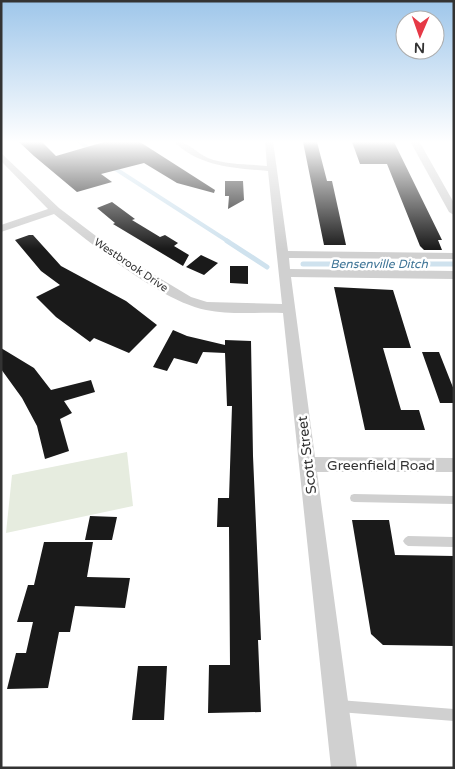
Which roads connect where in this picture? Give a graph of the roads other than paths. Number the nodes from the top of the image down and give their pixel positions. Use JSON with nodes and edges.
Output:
{"nodes":[{"id":1,"x":22,"y":177,"type":"edge"},
{"id":2,"x":274,"y":177,"type":"edge"},
{"id":3,"x":434,"y":177,"type":"edge"},
{"id":4,"x":55,"y":210,"type":"junction"},
{"id":5,"x":454,"y":212,"type":"edge"},
{"id":6,"x":1,"y":229,"type":"edge"},
{"id":7,"x":283,"y":254,"type":"junction"},
{"id":8,"x":454,"y":256,"type":"edge"},
{"id":9,"x":285,"y":273,"type":"junction"},
{"id":10,"x":454,"y":275,"type":"edge"},
{"id":11,"x":289,"y":309,"type":"junction"},
{"id":12,"x":308,"y":464,"type":"junction"},
{"id":13,"x":454,"y":465,"type":"edge"},
{"id":14,"x":354,"y":498,"type":"dead end"},
{"id":15,"x":454,"y":500,"type":"edge"},
{"id":16,"x":408,"y":541,"type":"dead end"},
{"id":17,"x":454,"y":542,"type":"edge"},
{"id":18,"x":337,"y":706,"type":"junction"},
{"id":19,"x":454,"y":715,"type":"edge"},
{"id":20,"x":344,"y":768,"type":"edge"}],
"edges":[{"from":1,"to":4,"type":"street","name":"Westbrook Drive"},
{"from":2,"to":7,"type":"street","name":"Scott Street"},
{"from":3,"to":5,"type":"street"},
{"from":4,"to":6,"type":"street"},
{"from":4,"to":11,"type":"street","name":"Westbrook Drive"},
{"from":7,"to":8,"type":"street"},
{"from":7,"to":9,"type":"street","name":"Scott Street"},
{"from":9,"to":10,"type":"street"},
{"from":9,"to":11,"type":"street","name":"Scott Street"},
{"from":11,"to":12,"type":"street","name":"Scott Street"},
{"from":12,"to":13,"type":"street","name":"Greenfield Road"},
{"from":12,"to":18,"type":"street","name":"Scott Street"},
{"from":14,"to":15,"type":"lane"},
{"from":16,"to":17,"type":"lane"},
{"from":18,"to":19,"type":"lane"},
{"from":18,"to":20,"type":"street","name":"Scott Street"}]}
